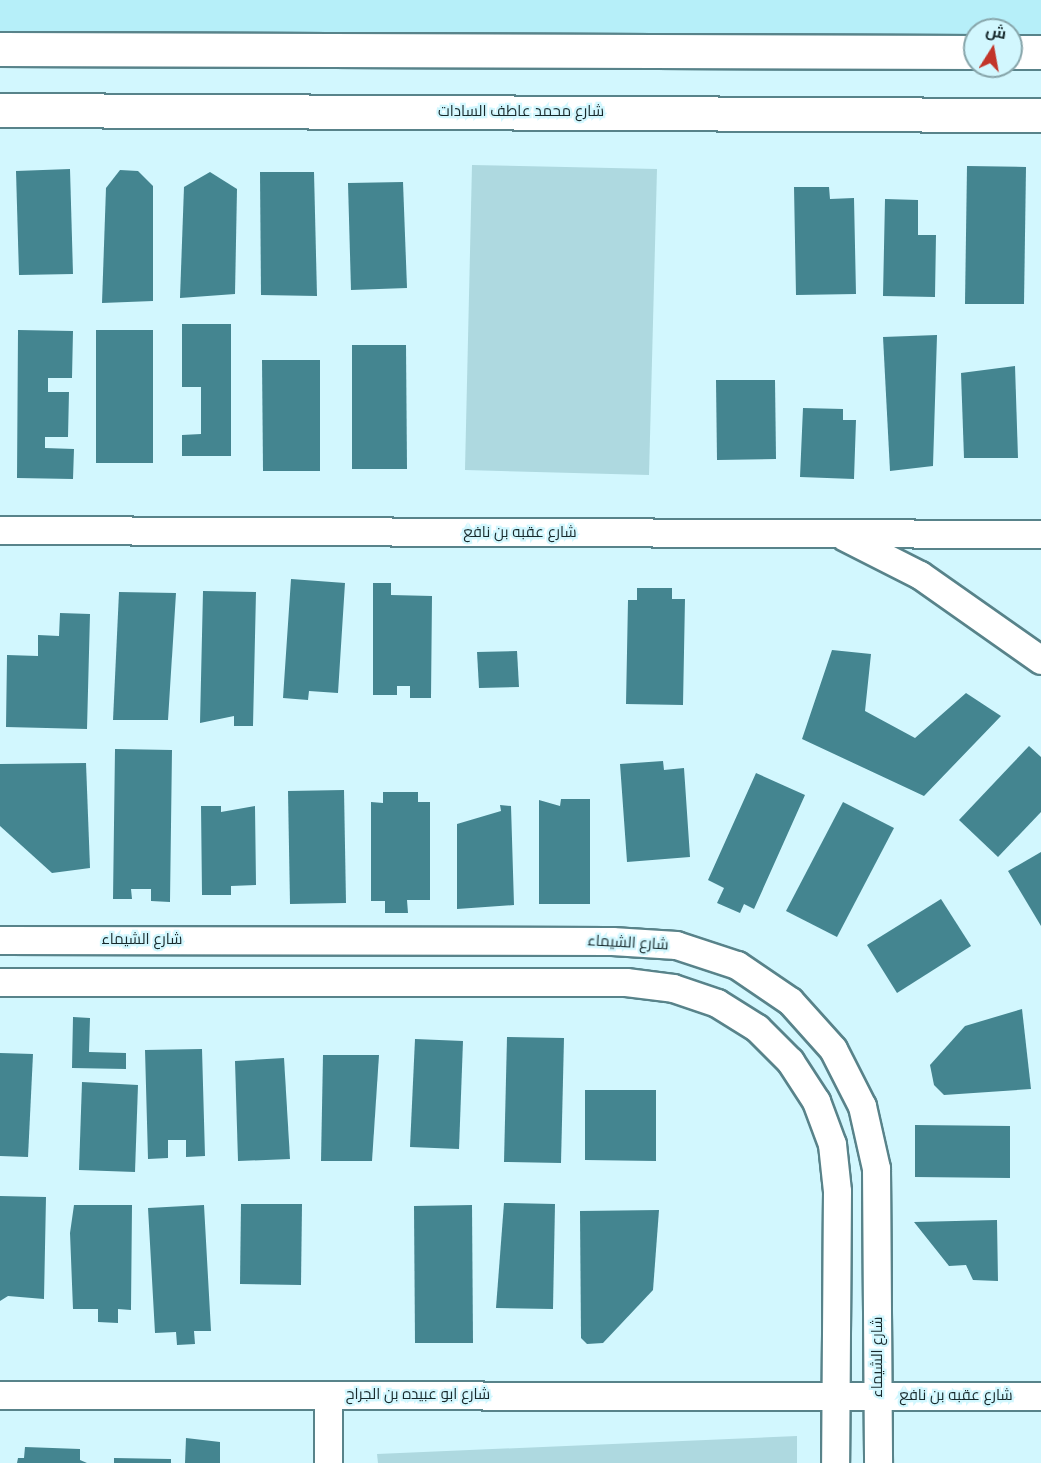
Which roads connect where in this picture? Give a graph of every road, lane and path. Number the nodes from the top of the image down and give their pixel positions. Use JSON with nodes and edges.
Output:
{"nodes":[{"id":1,"x":0,"y":49,"type":"edge"},
{"id":2,"x":963,"y":52,"type":"edge"},
{"id":3,"x":1023,"y":52,"type":"edge"},
{"id":4,"x":1041,"y":52,"type":"edge"},
{"id":5,"x":0,"y":110,"type":"edge"},
{"id":6,"x":1041,"y":115,"type":"edge"},
{"id":7,"x":0,"y":530,"type":"edge"},
{"id":8,"x":839,"y":534,"type":"junction"},
{"id":9,"x":1041,"y":534,"type":"edge"},
{"id":10,"x":1041,"y":660,"type":"edge"},
{"id":11,"x":0,"y":940,"type":"edge"},
{"id":12,"x":0,"y":982,"type":"edge"},
{"id":13,"x":0,"y":1395,"type":"edge"},
{"id":14,"x":328,"y":1395,"type":"junction"},
{"id":15,"x":835,"y":1395,"type":"junction"},
{"id":16,"x":878,"y":1396,"type":"junction"},
{"id":17,"x":1041,"y":1396,"type":"edge"},
{"id":18,"x":328,"y":1463,"type":"edge"},
{"id":19,"x":835,"y":1463,"type":"edge"},
{"id":20,"x":878,"y":1463,"type":"edge"}],
"edges":[{"from":1,"to":2,"type":"street"},
{"from":3,"to":4,"type":"street"},
{"from":5,"to":6,"type":"street","name":"شارع محمد عاطف السادات"},
{"from":7,"to":8,"type":"street","name":"شارع عقبه بن نافع"},
{"from":8,"to":9,"type":"street","name":"شارع عقبه بن نافع"},
{"from":8,"to":10,"type":"street"},
{"from":11,"to":16,"type":"street","name":"شارع الشيماء"},
{"from":12,"to":15,"type":"street"},
{"from":13,"to":14,"type":"street","name":"شارع ابو عبيده بن الجراح"},
{"from":14,"to":15,"type":"street","name":"شارع ابو عبيده بن الجراح"},
{"from":14,"to":18,"type":"street"},
{"from":15,"to":16,"type":"street","name":"شارع عقبه بن نافع"},
{"from":15,"to":19,"type":"street"},
{"from":16,"to":17,"type":"street","name":"شارع عقبه بن نافع"},
{"from":16,"to":20,"type":"street","name":"شارع الشيماء"}]}
